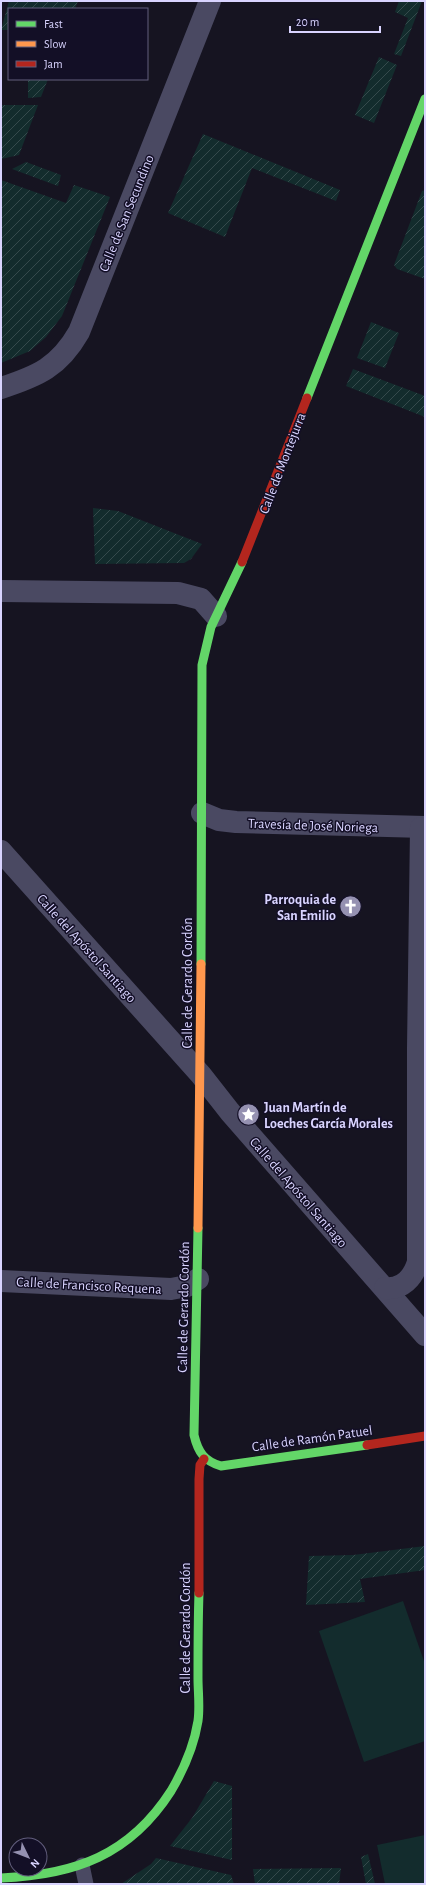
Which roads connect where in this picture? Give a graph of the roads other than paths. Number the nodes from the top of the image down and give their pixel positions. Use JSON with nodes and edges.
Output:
{"nodes":[{"id":1,"x":210,"y":1,"type":"edge"},
{"id":2,"x":425,"y":99,"type":"edge"},
{"id":3,"x":1,"y":388,"type":"edge"},
{"id":4,"x":1,"y":591,"type":"edge"},
{"id":5,"x":216,"y":616,"type":"junction"},
{"id":6,"x":202,"y":813,"type":"junction"},
{"id":7,"x":423,"y":827,"type":"edge"},
{"id":8,"x":1,"y":851,"type":"edge"},
{"id":9,"x":201,"y":1075,"type":"junction"},
{"id":10,"x":198,"y":1279,"type":"junction"},
{"id":11,"x":1,"y":1281,"type":"edge"},
{"id":12,"x":385,"y":1288,"type":"junction"},
{"id":13,"x":425,"y":1335,"type":"edge"},
{"id":14,"x":425,"y":1436,"type":"edge"},
{"id":15,"x":204,"y":1459,"type":"junction"},
{"id":16,"x":82,"y":1865,"type":"junction"},
{"id":17,"x":1,"y":1878,"type":"edge"},
{"id":18,"x":86,"y":1884,"type":"edge"}],
"edges":[{"from":1,"to":3,"type":"street","name":"Calle de San Secundino"},
{"from":2,"to":5,"type":"street","name":"Calle de Montejurra"},
{"from":4,"to":5,"type":"street"},
{"from":5,"to":6,"type":"street","name":"Calle de Gerardo Cordón"},
{"from":6,"to":7,"type":"street","name":"Travesía de José Noriega"},
{"from":6,"to":9,"type":"street","name":"Calle de Gerardo Cordón"},
{"from":7,"to":12,"type":"street"},
{"from":8,"to":9,"type":"street","name":"Calle del Apóstol Santiago"},
{"from":9,"to":10,"type":"street","name":"Calle de Gerardo Cordón"},
{"from":9,"to":12,"type":"street","name":"Calle del Apóstol Santiago"},
{"from":10,"to":11,"type":"street","name":"Calle de Francisco Requena"},
{"from":10,"to":15,"type":"street","name":"Calle de Gerardo Cordón"},
{"from":12,"to":13,"type":"street","name":"Calle del Apóstol Santiago"},
{"from":14,"to":15,"type":"street","name":"Calle de Ramón Patuel"},
{"from":15,"to":16,"type":"street","name":"Calle de Gerardo Cordón"},
{"from":16,"to":17,"type":"street","name":"Calle de Gerardo Cordón"},
{"from":16,"to":18,"type":"lane"}]}
